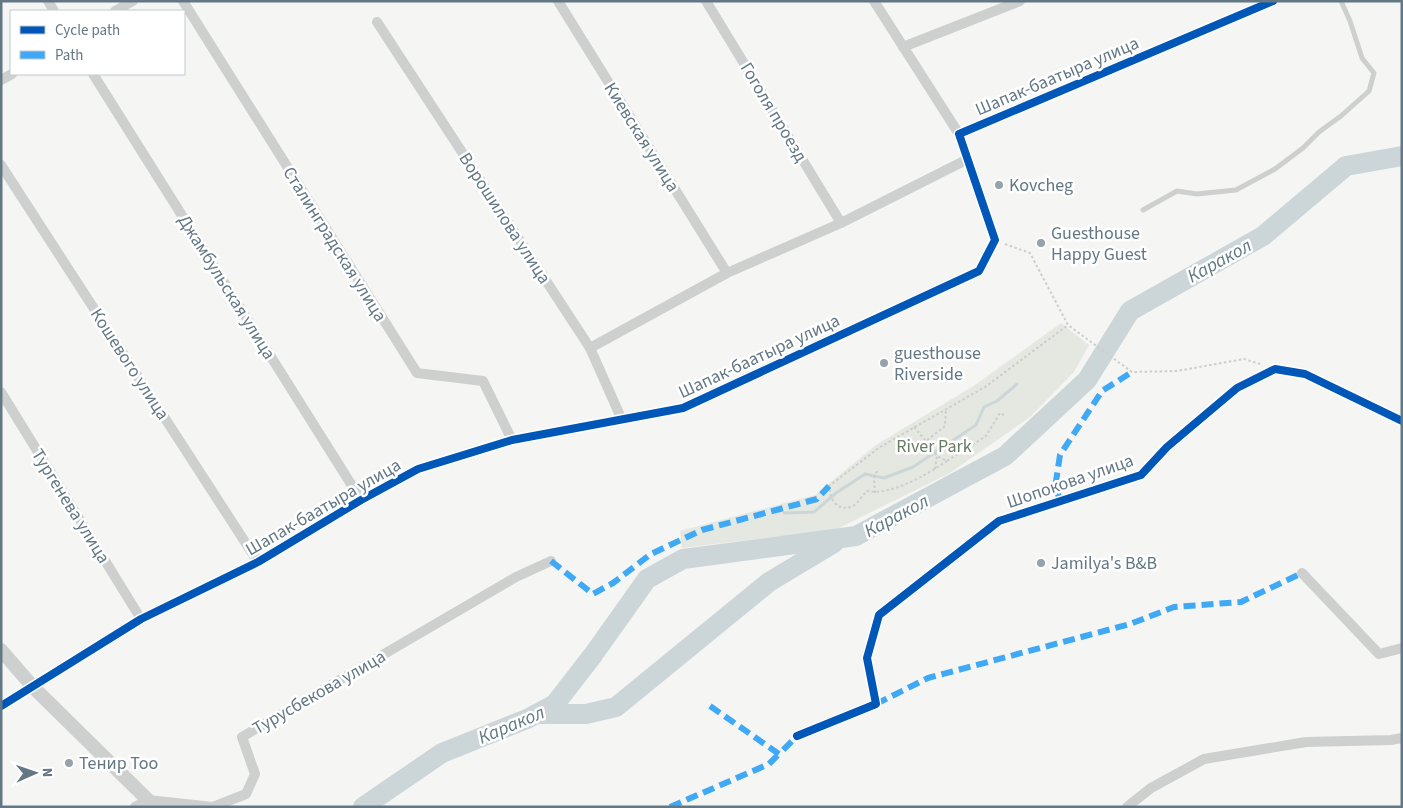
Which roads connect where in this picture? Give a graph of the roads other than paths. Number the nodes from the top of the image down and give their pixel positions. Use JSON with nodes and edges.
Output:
{"nodes":[{"id":1,"x":132,"y":1,"type":"edge"},
{"id":2,"x":183,"y":1,"type":"edge"},
{"id":3,"x":558,"y":1,"type":"edge"},
{"id":4,"x":706,"y":1,"type":"edge"},
{"id":5,"x":874,"y":1,"type":"edge"},
{"id":6,"x":1020,"y":1,"type":"edge"},
{"id":7,"x":1273,"y":1,"type":"edge"},
{"id":8,"x":1341,"y":1,"type":"edge"},
{"id":9,"x":117,"y":10,"type":"edge"},
{"id":10,"x":376,"y":22,"type":"dead end"},
{"id":11,"x":903,"y":48,"type":"junction"},
{"id":12,"x":94,"y":75,"type":"edge"},
{"id":13,"x":959,"y":134,"type":"junction"},
{"id":14,"x":968,"y":159,"type":"junction"},
{"id":15,"x":1,"y":165,"type":"edge"},
{"id":16,"x":1143,"y":210,"type":"dead end"},
{"id":17,"x":841,"y":223,"type":"junction"},
{"id":18,"x":726,"y":273,"type":"junction"},
{"id":19,"x":590,"y":348,"type":"junction"},
{"id":20,"x":1,"y":392,"type":"edge"},
{"id":21,"x":622,"y":420,"type":"junction"},
{"id":22,"x":1402,"y":421,"type":"edge"},
{"id":23,"x":512,"y":440,"type":"junction"},
{"id":24,"x":361,"y":500,"type":"junction"},
{"id":25,"x":258,"y":562,"type":"junction"},
{"id":26,"x":551,"y":562,"type":"dead end"},
{"id":27,"x":1302,"y":573,"type":"dead end"},
{"id":28,"x":141,"y":619,"type":"junction"},
{"id":29,"x":1402,"y":648,"type":"edge"},
{"id":30,"x":1,"y":650,"type":"edge"},
{"id":31,"x":33,"y":687,"type":"junction"},
{"id":32,"x":1,"y":706,"type":"edge"},
{"id":33,"x":797,"y":736,"type":"dead end"},
{"id":34,"x":1402,"y":738,"type":"edge"},
{"id":35,"x":152,"y":803,"type":"edge"},
{"id":36,"x":135,"y":807,"type":"edge"},
{"id":37,"x":1127,"y":807,"type":"edge"}],
"edges":[{"from":1,"to":9,"type":"street"},
{"from":2,"to":23,"type":"street","name":"Сталинградская улица"},
{"from":3,"to":18,"type":"street","name":"Киевская улица"},
{"from":4,"to":17,"type":"street","name":"Гоголя проезд"},
{"from":5,"to":11,"type":"street"},
{"from":6,"to":11,"type":"street"},
{"from":7,"to":13,"type":"street","name":"Шапак-баатыра улица"},
{"from":8,"to":16,"type":"lane"},
{"from":10,"to":19,"type":"street","name":"Ворошилова улица"},
{"from":11,"to":13,"type":"street"},
{"from":12,"to":24,"type":"street","name":"Джамбульская улица"},
{"from":13,"to":14,"type":"street","name":"Шапак-баатыра улица"},
{"from":14,"to":17,"type":"street"},
{"from":14,"to":21,"type":"street","name":"Шапак-баатыра улица"},
{"from":15,"to":25,"type":"street","name":"Кошевого улица"},
{"from":17,"to":18,"type":"street"},
{"from":18,"to":19,"type":"street"},
{"from":19,"to":21,"type":"street","name":"Ворошилова улица"},
{"from":20,"to":28,"type":"street","name":"Тургенева улица"},
{"from":21,"to":23,"type":"street","name":"Шапак-баатыра улица"},
{"from":22,"to":33,"type":"street","name":"Шопокова улица"},
{"from":23,"to":24,"type":"street","name":"Шапак-баатыра улица"},
{"from":24,"to":25,"type":"street","name":"Шапак-баатыра улица"},
{"from":25,"to":28,"type":"street","name":"Шапак-баатыра улица"},
{"from":26,"to":35,"type":"street","name":"Турусбекова улица"},
{"from":27,"to":29,"type":"street"},
{"from":28,"to":31,"type":"street","name":"Шапак-баатыра улица"},
{"from":30,"to":31,"type":"street"},
{"from":31,"to":32,"type":"street","name":"Шапак-баатыра улица"},
{"from":31,"to":35,"type":"street"},
{"from":34,"to":37,"type":"street"},
{"from":35,"to":36,"type":"street"}]}
